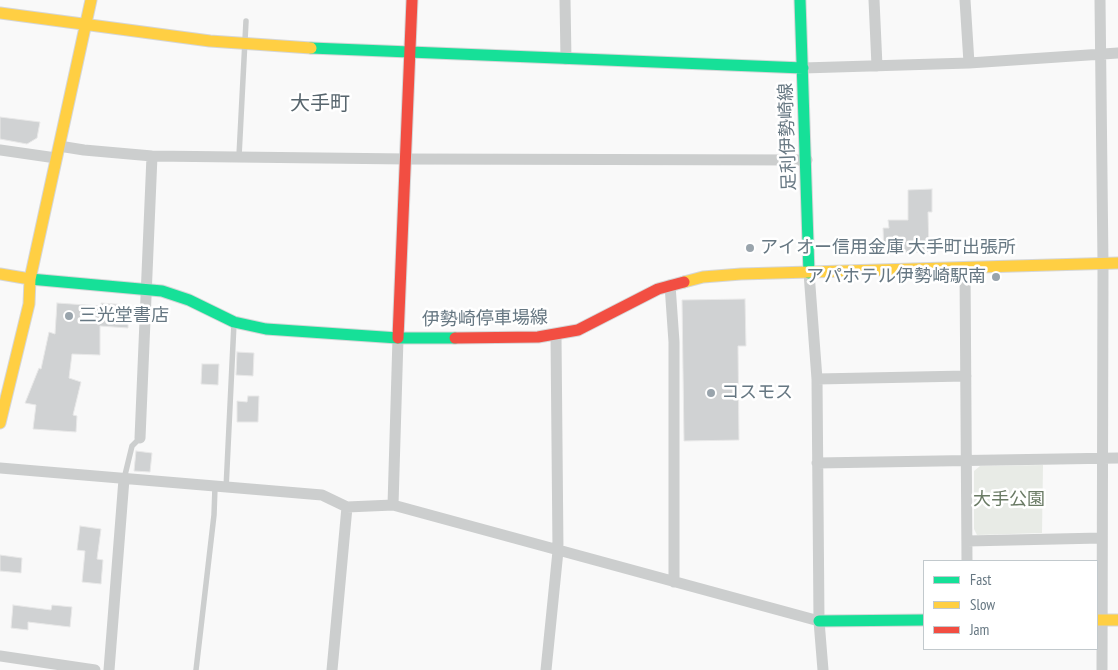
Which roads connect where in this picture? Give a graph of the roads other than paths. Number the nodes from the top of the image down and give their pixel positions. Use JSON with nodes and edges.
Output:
{"nodes":[{"id":1,"x":91,"y":0,"type":"edge"},
{"id":2,"x":412,"y":0,"type":"edge"},
{"id":3,"x":565,"y":0,"type":"edge"},
{"id":4,"x":800,"y":0,"type":"edge"},
{"id":5,"x":874,"y":0,"type":"edge"},
{"id":6,"x":965,"y":0,"type":"edge"},
{"id":7,"x":1100,"y":0,"type":"edge"},
{"id":8,"x":0,"y":13,"type":"edge"},
{"id":9,"x":246,"y":21,"type":"dead end"},
{"id":10,"x":85,"y":25,"type":"junction"},
{"id":11,"x":244,"y":44,"type":"junction"},
{"id":12,"x":410,"y":51,"type":"junction"},
{"id":13,"x":1118,"y":53,"type":"edge"},
{"id":14,"x":1099,"y":54,"type":"junction"},
{"id":15,"x":566,"y":59,"type":"junction"},
{"id":16,"x":969,"y":63,"type":"junction"},
{"id":17,"x":877,"y":66,"type":"junction"},
{"id":18,"x":803,"y":68,"type":"junction"},
{"id":19,"x":58,"y":146,"type":"junction"},
{"id":20,"x":0,"y":150,"type":"edge"},
{"id":21,"x":152,"y":156,"type":"junction"},
{"id":22,"x":239,"y":156,"type":"junction"},
{"id":23,"x":56,"y":158,"type":"junction"},
{"id":24,"x":407,"y":159,"type":"junction"},
{"id":25,"x":807,"y":160,"type":"junction"},
{"id":26,"x":1118,"y":263,"type":"edge"},
{"id":27,"x":1102,"y":264,"type":"junction"},
{"id":28,"x":965,"y":268,"type":"junction"},
{"id":29,"x":809,"y":273,"type":"junction"},
{"id":30,"x":0,"y":274,"type":"edge"},
{"id":31,"x":30,"y":279,"type":"junction"},
{"id":32,"x":670,"y":285,"type":"junction"},
{"id":33,"x":145,"y":288,"type":"junction"},
{"id":34,"x":234,"y":322,"type":"junction"},
{"id":35,"x":556,"y":336,"type":"junction"},
{"id":36,"x":398,"y":338,"type":"junction"},
{"id":37,"x":966,"y":376,"type":"junction"},
{"id":38,"x":817,"y":379,"type":"junction"},
{"id":39,"x":0,"y":423,"type":"edge"},
{"id":40,"x":140,"y":438,"type":"joint"},
{"id":41,"x":1118,"y":458,"type":"edge"},
{"id":42,"x":1102,"y":459,"type":"junction"},
{"id":43,"x":966,"y":460,"type":"junction"},
{"id":44,"x":818,"y":462,"type":"junction"},
{"id":45,"x":0,"y":468,"type":"edge"},
{"id":46,"x":124,"y":479,"type":"junction"},
{"id":47,"x":220,"y":488,"type":"junction"},
{"id":48,"x":393,"y":505,"type":"junction"},
{"id":49,"x":347,"y":507,"type":"junction"},
{"id":50,"x":1101,"y":538,"type":"junction"},
{"id":51,"x":967,"y":540,"type":"junction"},
{"id":52,"x":558,"y":552,"type":"junction"},
{"id":53,"x":967,"y":560,"type":"edge"},
{"id":54,"x":674,"y":582,"type":"junction"},
{"id":55,"x":923,"y":620,"type":"edge"},
{"id":56,"x":1099,"y":620,"type":"edge"},
{"id":57,"x":1118,"y":620,"type":"edge"},
{"id":58,"x":819,"y":621,"type":"junction"},
{"id":59,"x":0,"y":656,"type":"edge"},
{"id":60,"x":95,"y":670,"type":"edge"},
{"id":61,"x":109,"y":670,"type":"edge"},
{"id":62,"x":196,"y":670,"type":"edge"},
{"id":63,"x":332,"y":670,"type":"edge"},
{"id":64,"x":546,"y":670,"type":"edge"},
{"id":65,"x":823,"y":670,"type":"edge"},
{"id":66,"x":1102,"y":670,"type":"edge"}],
"edges":[{"from":1,"to":10,"type":"street"},
{"from":2,"to":12,"type":"street"},
{"from":3,"to":15,"type":"street"},
{"from":4,"to":18,"type":"street","name":"足利伊勢崎線"},
{"from":5,"to":17,"type":"street"},
{"from":6,"to":16,"type":"street"},
{"from":7,"to":14,"type":"street"},
{"from":8,"to":10,"type":"street"},
{"from":9,"to":11,"type":"lane"},
{"from":10,"to":11,"type":"street"},
{"from":10,"to":19,"type":"street"},
{"from":11,"to":12,"type":"street"},
{"from":11,"to":22,"type":"lane"},
{"from":12,"to":15,"type":"street"},
{"from":12,"to":24,"type":"street"},
{"from":13,"to":14,"type":"street"},
{"from":14,"to":16,"type":"street"},
{"from":14,"to":27,"type":"street"},
{"from":15,"to":18,"type":"street"},
{"from":16,"to":17,"type":"street"},
{"from":17,"to":18,"type":"street"},
{"from":18,"to":25,"type":"street","name":"足利伊勢崎線"},
{"from":19,"to":21,"type":"street"},
{"from":19,"to":23,"type":"street"},
{"from":20,"to":23,"type":"street"},
{"from":21,"to":22,"type":"street"},
{"from":21,"to":33,"type":"street"},
{"from":22,"to":24,"type":"street"},
{"from":23,"to":31,"type":"street"},
{"from":24,"to":25,"type":"street"},
{"from":24,"to":36,"type":"street"},
{"from":25,"to":29,"type":"street","name":"足利伊勢崎線"},
{"from":26,"to":27,"type":"street","name":"伊勢崎停車場線"},
{"from":27,"to":28,"type":"street","name":"伊勢崎停車場線"},
{"from":27,"to":42,"type":"street"},
{"from":28,"to":29,"type":"street","name":"伊勢崎停車場線"},
{"from":28,"to":37,"type":"street"},
{"from":29,"to":32,"type":"street","name":"伊勢崎停車場線"},
{"from":29,"to":38,"type":"street"},
{"from":30,"to":31,"type":"street","name":"伊勢崎停車場線"},
{"from":31,"to":33,"type":"street","name":"伊勢崎停車場線"},
{"from":31,"to":39,"type":"street"},
{"from":32,"to":35,"type":"street","name":"伊勢崎停車場線"},
{"from":32,"to":54,"type":"street"},
{"from":33,"to":34,"type":"street","name":"伊勢崎停車場線"},
{"from":33,"to":40,"type":"street"},
{"from":34,"to":36,"type":"street","name":"伊勢崎停車場線"},
{"from":34,"to":47,"type":"lane"},
{"from":35,"to":36,"type":"street","name":"伊勢崎停車場線"},
{"from":35,"to":52,"type":"street"},
{"from":36,"to":48,"type":"street"},
{"from":37,"to":38,"type":"street"},
{"from":37,"to":43,"type":"street"},
{"from":38,"to":44,"type":"street"},
{"from":40,"to":46,"type":"lane"},
{"from":41,"to":42,"type":"street"},
{"from":42,"to":43,"type":"street"},
{"from":42,"to":50,"type":"street"},
{"from":43,"to":44,"type":"street"},
{"from":43,"to":51,"type":"street"},
{"from":44,"to":58,"type":"street"},
{"from":45,"to":46,"type":"street"},
{"from":46,"to":47,"type":"street"},
{"from":46,"to":61,"type":"street"},
{"from":47,"to":49,"type":"street"},
{"from":47,"to":62,"type":"lane"},
{"from":48,"to":49,"type":"street"},
{"from":48,"to":52,"type":"street"},
{"from":49,"to":63,"type":"street"},
{"from":50,"to":51,"type":"street"},
{"from":50,"to":56,"type":"street"},
{"from":51,"to":53,"type":"street"},
{"from":52,"to":54,"type":"street"},
{"from":52,"to":64,"type":"street"},
{"from":54,"to":58,"type":"street"},
{"from":55,"to":58,"type":"street"},
{"from":56,"to":57,"type":"street"},
{"from":56,"to":66,"type":"street"},
{"from":58,"to":65,"type":"street"},
{"from":59,"to":60,"type":"street"}]}
